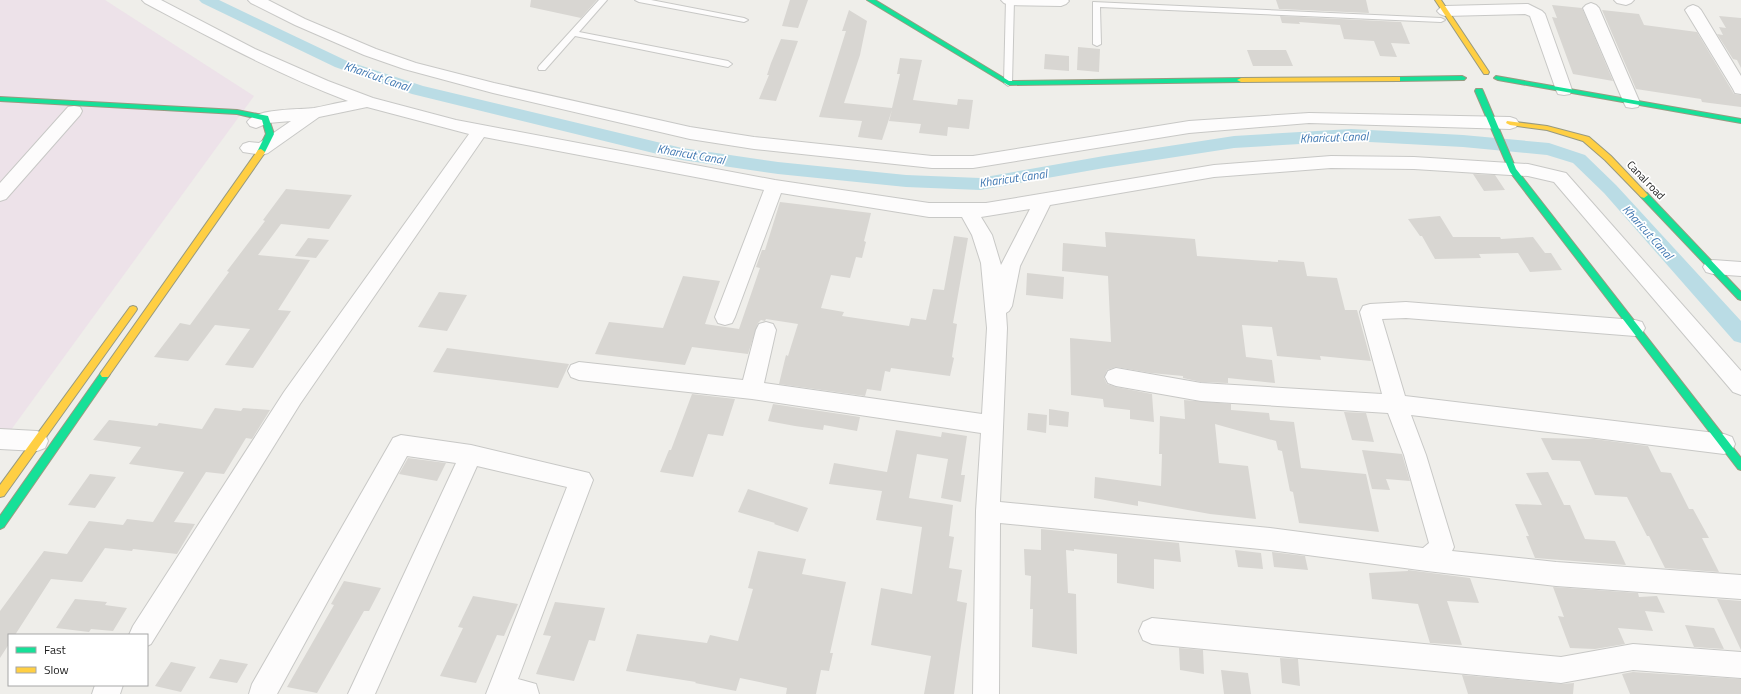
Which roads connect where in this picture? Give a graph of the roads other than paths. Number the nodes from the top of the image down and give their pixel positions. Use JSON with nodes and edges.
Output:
{"nodes":[{"id":1,"x":150,"y":0,"type":"edge"},
{"id":2,"x":256,"y":0,"type":"edge"},
{"id":3,"x":603,"y":0,"type":"edge"},
{"id":4,"x":639,"y":0,"type":"edge"},
{"id":5,"x":870,"y":0,"type":"edge"},
{"id":6,"x":1009,"y":0,"type":"edge"},
{"id":7,"x":1428,"y":0,"type":"edge"},
{"id":8,"x":1622,"y":0,"type":"edge"},
{"id":9,"x":1626,"y":0,"type":"edge"},
{"id":10,"x":1061,"y":1,"type":"dead end"},
{"id":11,"x":1591,"y":8,"type":"dead end"},
{"id":12,"x":1441,"y":10,"type":"edge"},
{"id":13,"x":1693,"y":10,"type":"dead end"},
{"id":14,"x":744,"y":20,"type":"dead end"},
{"id":15,"x":573,"y":33,"type":"junction"},
{"id":16,"x":1452,"y":38,"type":"dead end"},
{"id":17,"x":1097,"y":44,"type":"dead end"},
{"id":18,"x":728,"y":64,"type":"dead end"},
{"id":19,"x":542,"y":68,"type":"dead end"},
{"id":20,"x":1486,"y":72,"type":"junction"},
{"id":21,"x":1498,"y":78,"type":"junction"},
{"id":22,"x":1008,"y":83,"type":"junction"},
{"id":23,"x":1470,"y":86,"type":"junction"},
{"id":24,"x":1741,"y":89,"type":"edge"},
{"id":25,"x":1564,"y":90,"type":"junction"},
{"id":26,"x":342,"y":92,"type":"junction"},
{"id":27,"x":0,"y":99,"type":"edge"},
{"id":28,"x":367,"y":102,"type":"junction"},
{"id":29,"x":1632,"y":102,"type":"junction"},
{"id":30,"x":0,"y":108,"type":"edge"},
{"id":31,"x":74,"y":111,"type":"junction"},
{"id":32,"x":314,"y":113,"type":"junction"},
{"id":33,"x":1741,"y":121,"type":"edge"},
{"id":34,"x":1503,"y":123,"type":"junction"},
{"id":35,"x":479,"y":132,"type":"junction"},
{"id":36,"x":256,"y":137,"type":"junction"},
{"id":37,"x":1522,"y":169,"type":"junction"},
{"id":38,"x":775,"y":186,"type":"junction"},
{"id":39,"x":0,"y":195,"type":"edge"},
{"id":40,"x":1043,"y":201,"type":"junction"},
{"id":41,"x":968,"y":210,"type":"junction"},
{"id":42,"x":1713,"y":267,"type":"junction"},
{"id":43,"x":1741,"y":269,"type":"edge"},
{"id":44,"x":1741,"y":297,"type":"edge"},
{"id":45,"x":139,"y":300,"type":"dead end"},
{"id":46,"x":725,"y":316,"type":"dead end"},
{"id":47,"x":998,"y":328,"type":"junction"},
{"id":48,"x":1635,"y":328,"type":"junction"},
{"id":49,"x":766,"y":330,"type":"dead end"},
{"id":50,"x":579,"y":371,"type":"dead end"},
{"id":51,"x":1116,"y":377,"type":"dead end"},
{"id":52,"x":1741,"y":386,"type":"edge"},
{"id":53,"x":752,"y":390,"type":"junction"},
{"id":54,"x":1396,"y":404,"type":"junction"},
{"id":55,"x":993,"y":425,"type":"junction"},
{"id":56,"x":0,"y":439,"type":"edge"},
{"id":57,"x":37,"y":441,"type":"junction"},
{"id":58,"x":1724,"y":444,"type":"junction"},
{"id":59,"x":471,"y":455,"type":"junction"},
{"id":60,"x":1741,"y":466,"type":"edge"},
{"id":61,"x":0,"y":493,"type":"edge"},
{"id":62,"x":988,"y":511,"type":"junction"},
{"id":63,"x":0,"y":524,"type":"edge"},
{"id":64,"x":1426,"y":560,"type":"junction"},
{"id":65,"x":1741,"y":587,"type":"edge"},
{"id":66,"x":1152,"y":632,"type":"dead end"},
{"id":67,"x":143,"y":634,"type":"edge"},
{"id":68,"x":1741,"y":666,"type":"edge"},
{"id":69,"x":509,"y":692,"type":"edge"},
{"id":70,"x":262,"y":694,"type":"edge"},
{"id":71,"x":362,"y":694,"type":"edge"},
{"id":72,"x":986,"y":694,"type":"edge"}],
"edges":[{"from":1,"to":26,"type":"street"},
{"from":2,"to":34,"type":"street"},
{"from":3,"to":15,"type":"lane"},
{"from":4,"to":14,"type":"lane"},
{"from":5,"to":22,"type":"street"},
{"from":6,"to":10,"type":"street"},
{"from":6,"to":22,"type":"lane"},
{"from":7,"to":12,"type":"street"},
{"from":8,"to":9,"type":"street"},
{"from":11,"to":29,"type":"street"},
{"from":12,"to":16,"type":"street"},
{"from":12,"to":17,"type":"lane"},
{"from":12,"to":20,"type":"street"},
{"from":12,"to":25,"type":"street"},
{"from":13,"to":24,"type":"street"},
{"from":15,"to":18,"type":"lane"},
{"from":15,"to":19,"type":"lane"},
{"from":20,"to":21,"type":"street"},
{"from":20,"to":23,"type":"street"},
{"from":21,"to":23,"type":"street"},
{"from":21,"to":25,"type":"street"},
{"from":22,"to":23,"type":"street"},
{"from":23,"to":34,"type":"street"},
{"from":25,"to":29,"type":"street"},
{"from":26,"to":28,"type":"street"},
{"from":26,"to":32,"type":"street"},
{"from":27,"to":36,"type":"street"},
{"from":28,"to":32,"type":"street"},
{"from":28,"to":35,"type":"street"},
{"from":29,"to":33,"type":"street"},
{"from":30,"to":31,"type":"street"},
{"from":31,"to":36,"type":"street"},
{"from":31,"to":39,"type":"street"},
{"from":32,"to":36,"type":"street"},
{"from":32,"to":36,"type":"street"},
{"from":34,"to":37,"type":"street"},
{"from":34,"to":42,"type":"street","name":"Canal road"},
{"from":35,"to":38,"type":"street"},
{"from":35,"to":67,"type":"street"},
{"from":36,"to":63,"type":"street"},
{"from":37,"to":40,"type":"street"},
{"from":37,"to":48,"type":"street"},
{"from":37,"to":52,"type":"street"},
{"from":38,"to":41,"type":"street"},
{"from":38,"to":46,"type":"street"},
{"from":40,"to":41,"type":"street"},
{"from":40,"to":47,"type":"street"},
{"from":41,"to":47,"type":"street"},
{"from":42,"to":43,"type":"street"},
{"from":42,"to":44,"type":"street","name":"Canal road"},
{"from":45,"to":57,"type":"street"},
{"from":47,"to":55,"type":"street"},
{"from":48,"to":54,"type":"street"},
{"from":48,"to":58,"type":"street"},
{"from":49,"to":53,"type":"street"},
{"from":50,"to":53,"type":"street"},
{"from":51,"to":54,"type":"street"},
{"from":53,"to":55,"type":"street"},
{"from":54,"to":58,"type":"street"},
{"from":54,"to":64,"type":"street"},
{"from":55,"to":62,"type":"street"},
{"from":56,"to":57,"type":"street"},
{"from":57,"to":61,"type":"street"},
{"from":58,"to":60,"type":"street"},
{"from":59,"to":69,"type":"street"},
{"from":59,"to":70,"type":"street"},
{"from":59,"to":71,"type":"street"},
{"from":62,"to":64,"type":"street"},
{"from":62,"to":72,"type":"street"},
{"from":64,"to":65,"type":"street"},
{"from":66,"to":68,"type":"street"}]}
